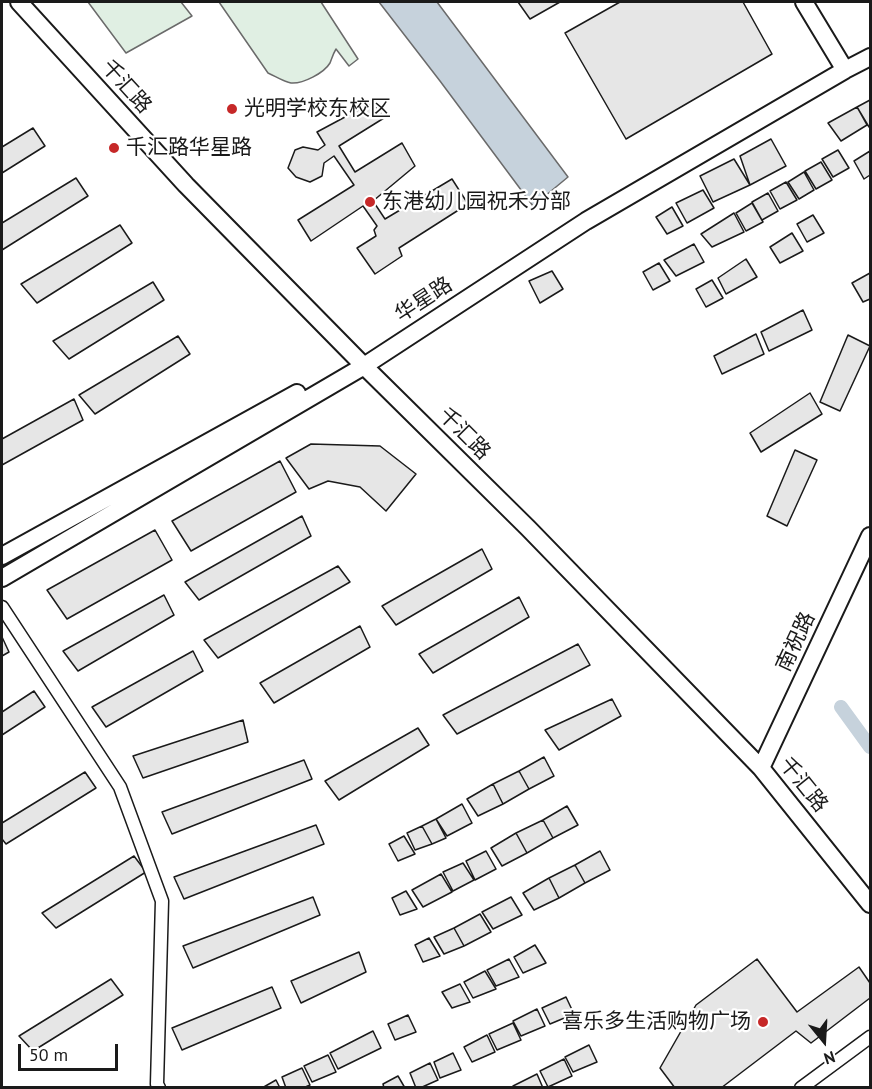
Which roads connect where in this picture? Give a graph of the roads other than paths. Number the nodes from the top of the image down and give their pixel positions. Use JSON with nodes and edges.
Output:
{"nodes":[{"id":1,"x":19,"y":2,"type":"edge"},
{"id":2,"x":804,"y":2,"type":"edge"},
{"id":3,"x":870,"y":57,"type":"edge"},
{"id":4,"x":845,"y":70,"type":"junction"},
{"id":5,"x":364,"y":366,"type":"junction"},
{"id":6,"x":870,"y":536,"type":"edge"},
{"id":7,"x":2,"y":556,"type":"edge"},
{"id":8,"x":2,"y":578,"type":"edge"},
{"id":9,"x":2,"y":607,"type":"edge"},
{"id":10,"x":762,"y":768,"type":"junction"},
{"id":11,"x":870,"y":904,"type":"edge"},
{"id":12,"x":870,"y":1037,"type":"edge"},
{"id":13,"x":159,"y":1088,"type":"edge"},
{"id":14,"x":801,"y":1088,"type":"edge"}],
"edges":[{"from":1,"to":5,"type":"street","name":"千汇路"},
{"from":2,"to":4,"type":"street"},
{"from":3,"to":4,"type":"street","name":"华星路"},
{"from":4,"to":5,"type":"street","name":"华星路"},
{"from":5,"to":7,"type":"street"},
{"from":5,"to":8,"type":"street","name":"华星路"},
{"from":5,"to":10,"type":"street","name":"千汇路"},
{"from":6,"to":10,"type":"street","name":"南祝路"},
{"from":9,"to":13,"type":"street"},
{"from":10,"to":11,"type":"street","name":"千汇路"},
{"from":12,"to":14,"type":"street"}]}
